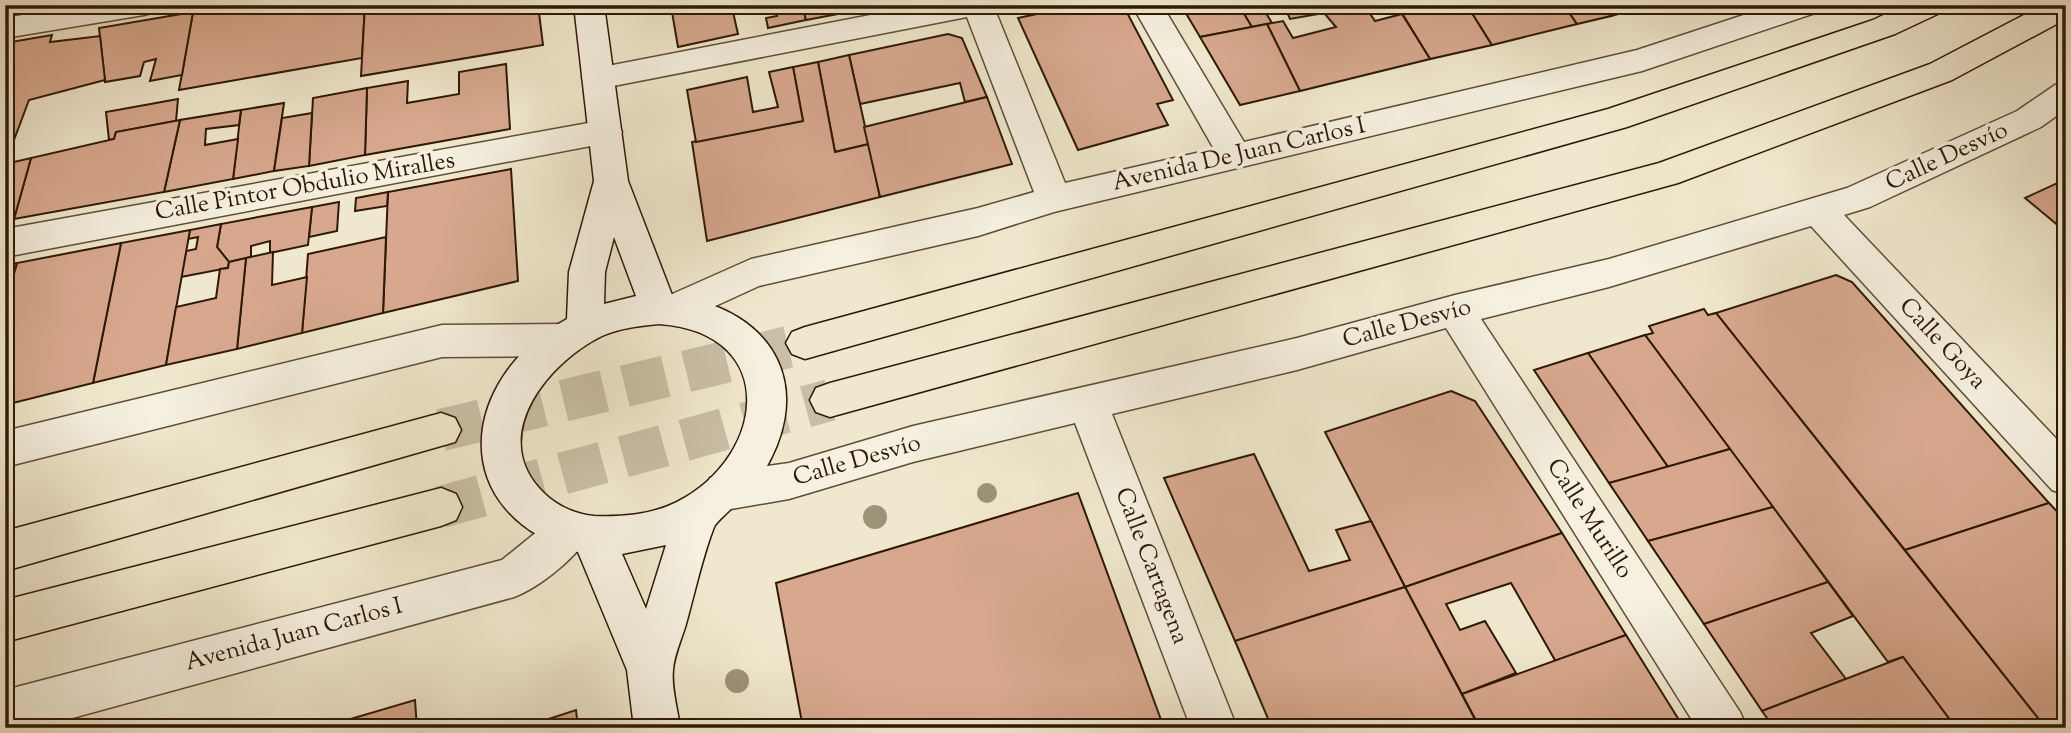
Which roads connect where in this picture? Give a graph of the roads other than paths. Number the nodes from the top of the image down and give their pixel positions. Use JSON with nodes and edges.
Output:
{"nodes":[{"id":1,"x":145,"y":5,"type":"edge"},
{"id":2,"x":589,"y":5,"type":"edge"},
{"id":3,"x":977,"y":5,"type":"edge"},
{"id":4,"x":1147,"y":5,"type":"edge"},
{"id":5,"x":1931,"y":5,"type":"edge"},
{"id":6,"x":1799,"y":6,"type":"edge"},
{"id":7,"x":2066,"y":6,"type":"edge"},
{"id":8,"x":5,"y":28,"type":"edge"},
{"id":9,"x":598,"y":78,"type":"junction"},
{"id":10,"x":2066,"y":93,"type":"edge"},
{"id":11,"x":605,"y":132,"type":"junction"},
{"id":12,"x":1235,"y":156,"type":"junction"},
{"id":13,"x":611,"y":181,"type":"junction"},
{"id":14,"x":1054,"y":199,"type":"junction"},
{"id":15,"x":1818,"y":210,"type":"junction"},
{"id":16,"x":5,"y":243,"type":"edge"},
{"id":17,"x":666,"y":309,"type":"junction"},
{"id":18,"x":1455,"y":310,"type":"junction"},
{"id":19,"x":574,"y":334,"type":"junction"},
{"id":20,"x":805,"y":343,"type":"tunnel mouth"},
{"id":21,"x":830,"y":400,"type":"tunnel mouth"},
{"id":22,"x":1088,"y":404,"type":"junction"},
{"id":23,"x":441,"y":430,"type":"tunnel mouth"},
{"id":24,"x":5,"y":449,"type":"edge"},
{"id":25,"x":2066,"y":477,"type":"edge"},
{"id":26,"x":711,"y":501,"type":"junction"},
{"id":27,"x":441,"y":507,"type":"tunnel mouth"},
{"id":28,"x":581,"y":533,"type":"junction"},
{"id":29,"x":5,"y":551,"type":"edge"},
{"id":30,"x":5,"y":621,"type":"edge"},
{"id":31,"x":650,"y":670,"type":"junction"},
{"id":32,"x":5,"y":713,"type":"edge"},
{"id":33,"x":657,"y":728,"type":"edge"},
{"id":34,"x":1214,"y":728,"type":"edge"},
{"id":35,"x":1724,"y":728,"type":"edge"}],
"edges":[{"from":1,"to":8,"type":"street"},
{"from":2,"to":9,"type":"street"},
{"from":3,"to":9,"type":"street"},
{"from":3,"to":14,"type":"street"},
{"from":4,"to":12,"type":"street"},
{"from":5,"to":20,"type":"main road"},
{"from":6,"to":12,"type":"street","name":"Avenida De Juan Carlos I"},
{"from":7,"to":21,"type":"main road"},
{"from":9,"to":11,"type":"street"},
{"from":10,"to":15,"type":"street","name":"Calle Desvío"},
{"from":11,"to":13,"type":"street"},
{"from":11,"to":16,"type":"street","name":"Calle Pintor Obdulio Miralles"},
{"from":12,"to":14,"type":"street","name":"Avenida De Juan Carlos I"},
{"from":13,"to":17,"type":"street"},
{"from":13,"to":19,"type":"street"},
{"from":14,"to":17,"type":"street","name":"Avenida De Juan Carlos I"},
{"from":15,"to":18,"type":"street","name":"Calle Desvío"},
{"from":15,"to":25,"type":"street","name":"Calle Goya"},
{"from":17,"to":19,"type":"street"},
{"from":17,"to":26,"type":"street"},
{"from":18,"to":22,"type":"street","name":"Calle Desvío"},
{"from":18,"to":35,"type":"street","name":"Calle Murillo"},
{"from":19,"to":24,"type":"street"},
{"from":19,"to":28,"type":"street"},
{"from":22,"to":26,"type":"street","name":"Calle Desvío"},
{"from":22,"to":34,"type":"street","name":"Calle Cartagena"},
{"from":23,"to":29,"type":"main road"},
{"from":26,"to":28,"type":"street"},
{"from":26,"to":31,"type":"street"},
{"from":27,"to":30,"type":"main road"},
{"from":28,"to":31,"type":"street"},
{"from":28,"to":32,"type":"street","name":"Avenida Juan Carlos I"},
{"from":31,"to":33,"type":"street"}]}
